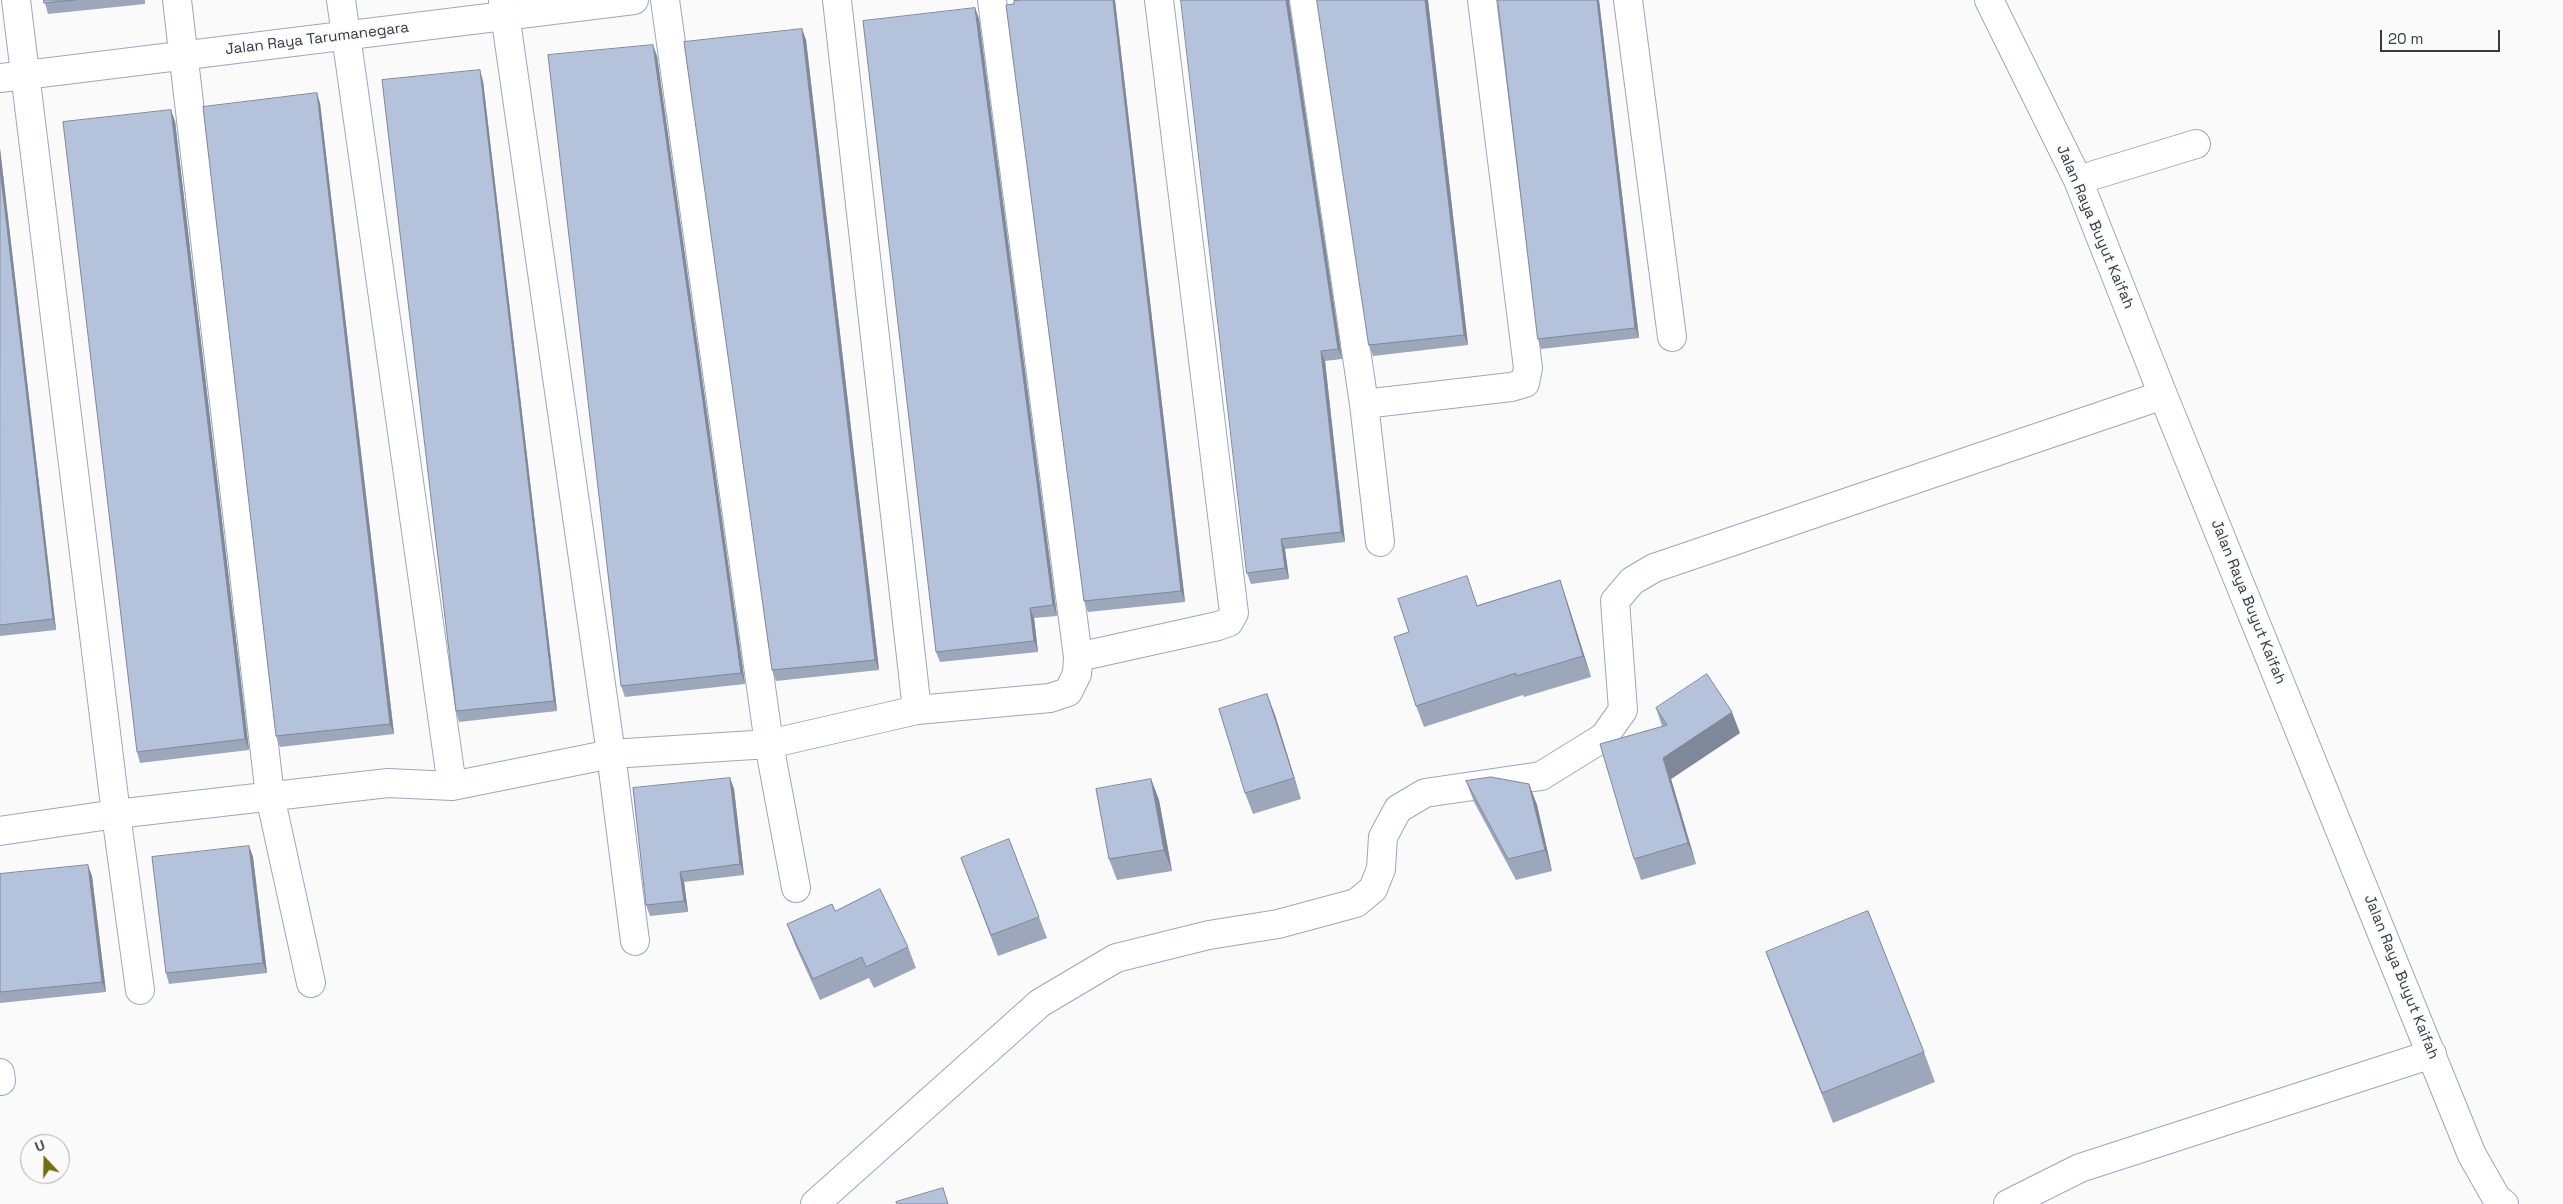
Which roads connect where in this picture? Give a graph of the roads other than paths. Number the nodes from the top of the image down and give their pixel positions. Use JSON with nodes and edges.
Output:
{"nodes":[{"id":1,"x":16,"y":0,"type":"edge"},
{"id":2,"x":177,"y":0,"type":"edge"},
{"id":3,"x":341,"y":0,"type":"edge"},
{"id":4,"x":634,"y":0,"type":"edge"},
{"id":5,"x":665,"y":0,"type":"edge"},
{"id":6,"x":837,"y":0,"type":"edge"},
{"id":7,"x":992,"y":0,"type":"edge"},
{"id":8,"x":1159,"y":0,"type":"edge"},
{"id":9,"x":1304,"y":0,"type":"edge"},
{"id":10,"x":1482,"y":0,"type":"edge"},
{"id":11,"x":1628,"y":0,"type":"edge"},
{"id":12,"x":1989,"y":0,"type":"edge"},
{"id":13,"x":504,"y":8,"type":"edge"},
{"id":14,"x":346,"y":35,"type":"junction"},
{"id":15,"x":184,"y":55,"type":"junction"},
{"id":16,"x":12,"y":76,"type":"edge"},
{"id":17,"x":2196,"y":144,"type":"dead end"},
{"id":18,"x":2078,"y":180,"type":"junction"},
{"id":19,"x":1672,"y":337,"type":"dead end"},
{"id":20,"x":2163,"y":395,"type":"junction"},
{"id":21,"x":1364,"y":404,"type":"junction"},
{"id":22,"x":1380,"y":542,"type":"dead end"},
{"id":23,"x":1078,"y":657,"type":"junction"},
{"id":24,"x":917,"y":710,"type":"junction"},
{"id":25,"x":769,"y":744,"type":"junction"},
{"id":26,"x":611,"y":754,"type":"junction"},
{"id":27,"x":452,"y":786,"type":"junction"},
{"id":28,"x":270,"y":796,"type":"junction"},
{"id":29,"x":116,"y":814,"type":"junction"},
{"id":30,"x":0,"y":831,"type":"edge"},
{"id":31,"x":796,"y":888,"type":"dead end"},
{"id":32,"x":635,"y":940,"type":"dead end"},
{"id":33,"x":310,"y":983,"type":"dead end"},
{"id":34,"x":140,"y":990,"type":"dead end"},
{"id":35,"x":2432,"y":1054,"type":"junction"},
{"id":36,"x":815,"y":1204,"type":"edge"},
{"id":37,"x":2008,"y":1204,"type":"edge"},
{"id":38,"x":2504,"y":1204,"type":"edge"}],
"edges":[{"from":1,"to":16,"type":"street"},
{"from":2,"to":15,"type":"street"},
{"from":3,"to":14,"type":"street"},
{"from":4,"to":13,"type":"street","name":"Jalan Raya Tarumanegara"},
{"from":5,"to":25,"type":"street"},
{"from":6,"to":24,"type":"street"},
{"from":7,"to":23,"type":"street"},
{"from":8,"to":23,"type":"street"},
{"from":9,"to":21,"type":"street"},
{"from":10,"to":21,"type":"street"},
{"from":11,"to":19,"type":"street"},
{"from":12,"to":18,"type":"street","name":"Jalan Raya Buyut Kaifah"},
{"from":13,"to":14,"type":"street","name":"Jalan Raya Tarumanegara"},
{"from":13,"to":26,"type":"street"},
{"from":14,"to":15,"type":"street","name":"Jalan Raya Tarumanegara"},
{"from":14,"to":27,"type":"street"},
{"from":15,"to":16,"type":"street","name":"Jalan Raya Tarumanegara"},
{"from":15,"to":28,"type":"street"},
{"from":16,"to":29,"type":"street"},
{"from":17,"to":18,"type":"street"},
{"from":18,"to":20,"type":"street","name":"Jalan Raya Buyut Kaifah"},
{"from":20,"to":35,"type":"street","name":"Jalan Raya Buyut Kaifah"},
{"from":20,"to":36,"type":"street"},
{"from":21,"to":22,"type":"street"},
{"from":23,"to":24,"type":"street"},
{"from":24,"to":25,"type":"street"},
{"from":25,"to":26,"type":"street"},
{"from":25,"to":31,"type":"street"},
{"from":26,"to":27,"type":"street"},
{"from":26,"to":32,"type":"street"},
{"from":27,"to":28,"type":"street"},
{"from":28,"to":29,"type":"street"},
{"from":28,"to":33,"type":"street"},
{"from":29,"to":30,"type":"street"},
{"from":29,"to":34,"type":"street"},
{"from":35,"to":37,"type":"street"},
{"from":35,"to":38,"type":"street","name":"Jalan Raya Buyut Kaifah"}]}
